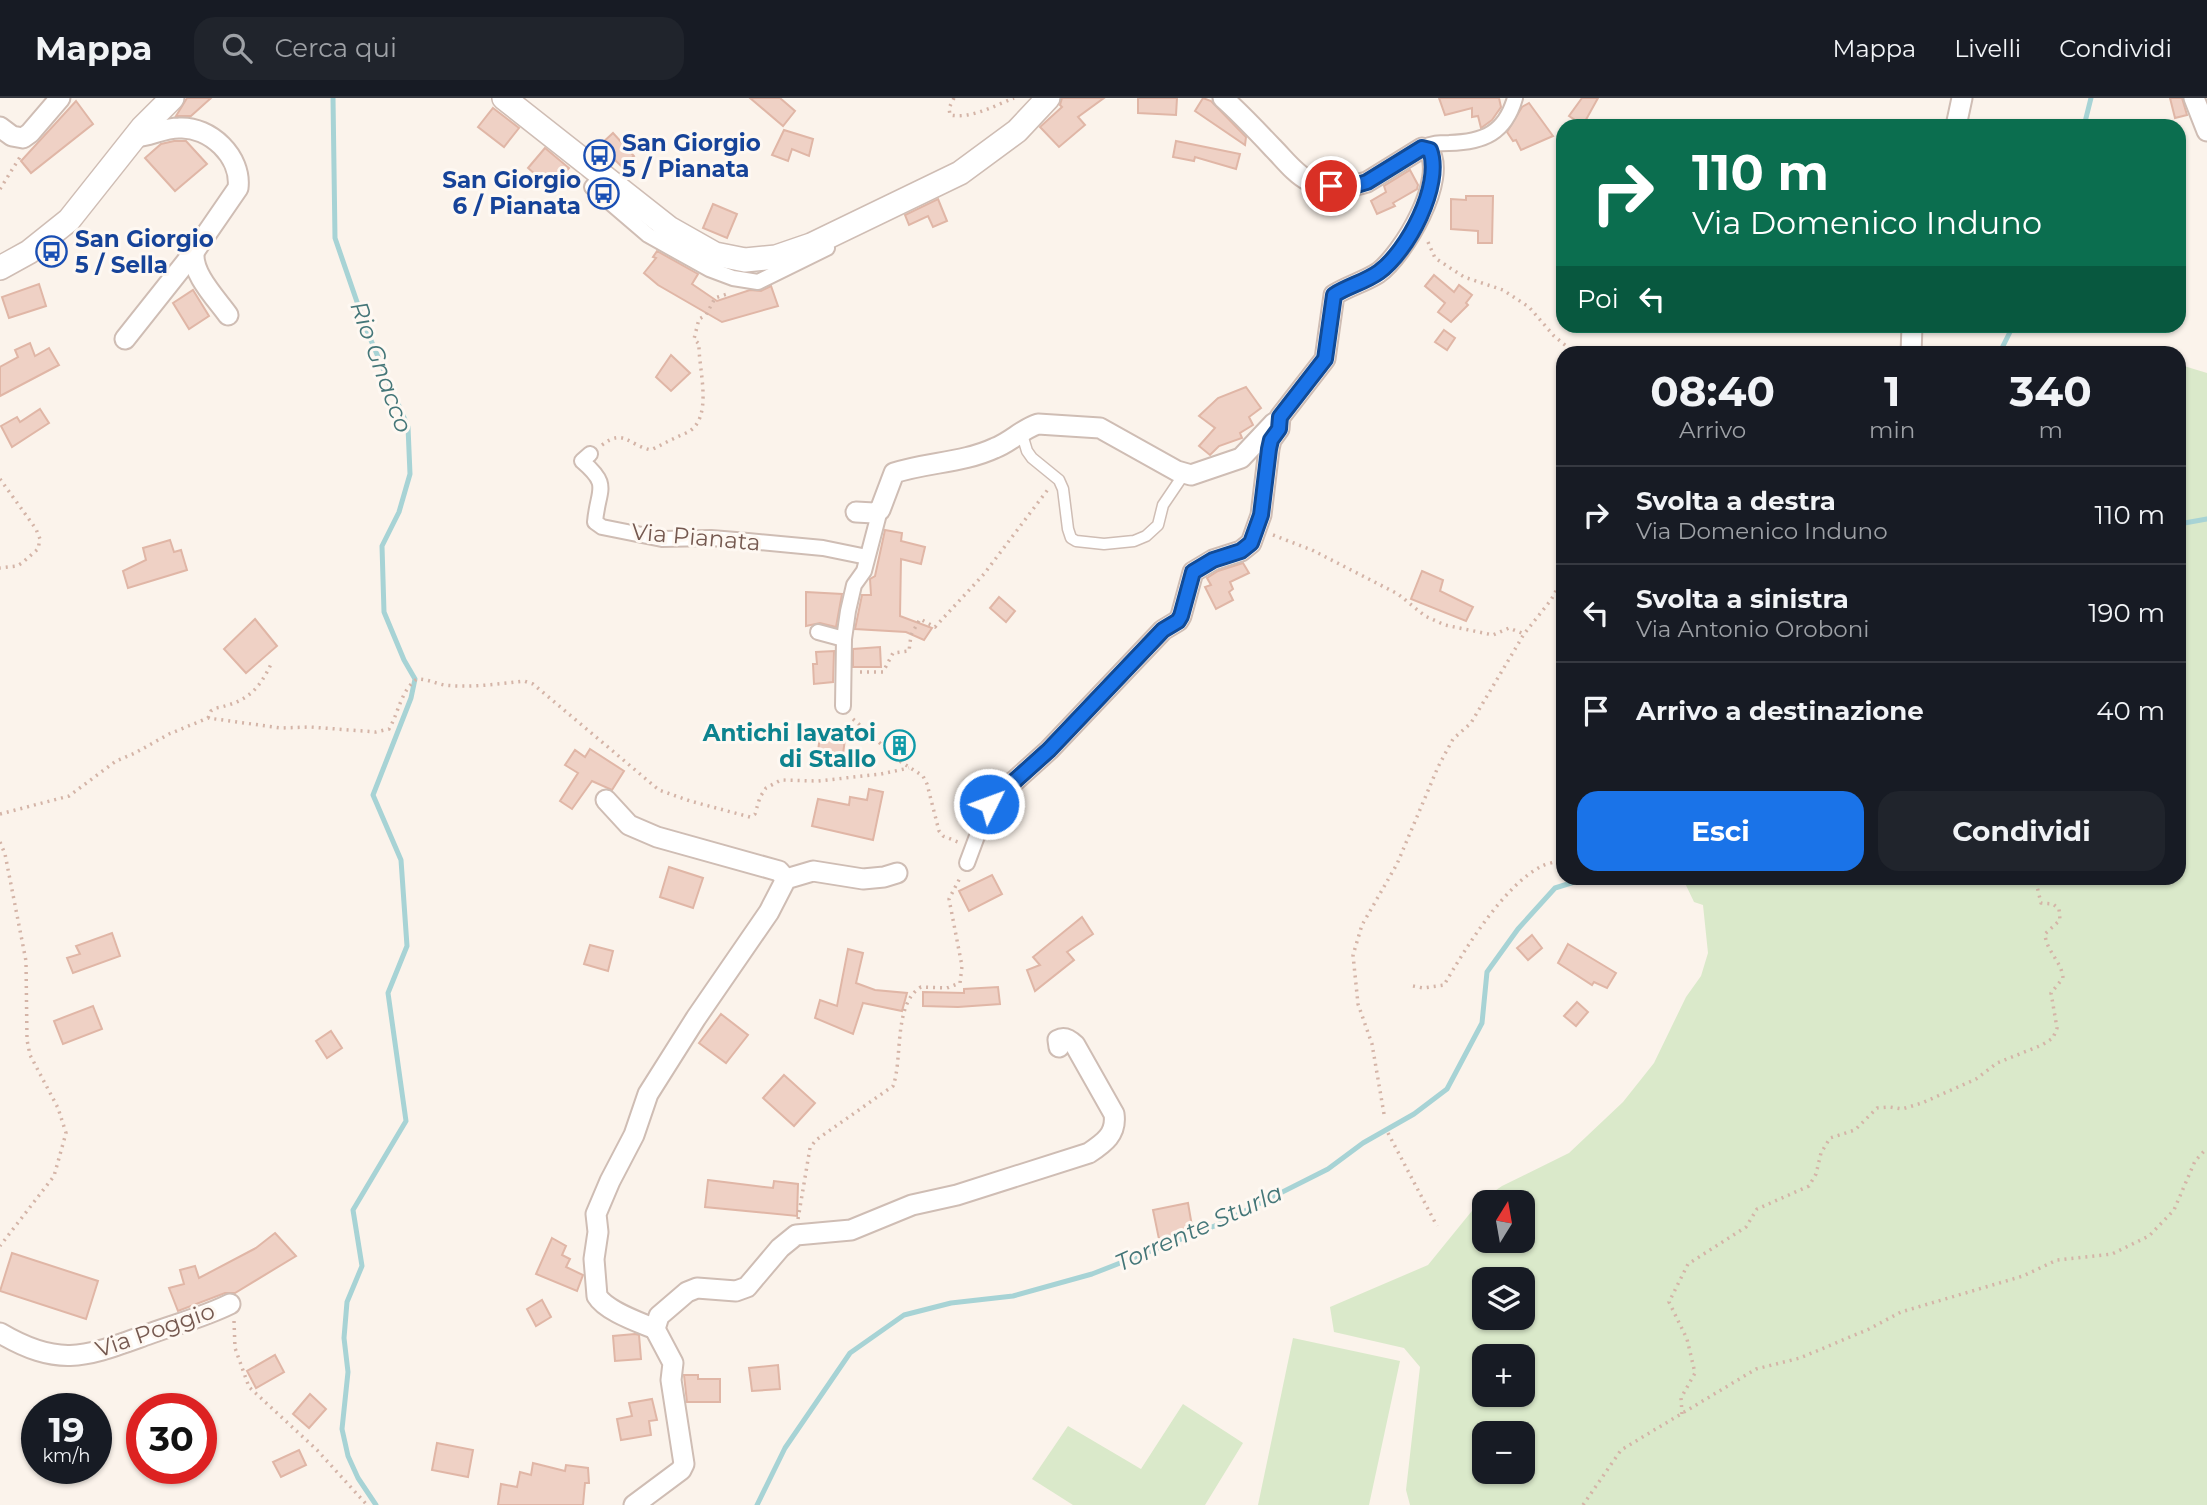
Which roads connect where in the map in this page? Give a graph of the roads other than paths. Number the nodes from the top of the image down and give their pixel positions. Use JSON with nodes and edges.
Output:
{"nodes":[{"id":1,"x":60,"y":98,"type":"edge"},
{"id":2,"x":172,"y":98,"type":"edge"},
{"id":3,"x":504,"y":98,"type":"edge"},
{"id":4,"x":1048,"y":98,"type":"edge"},
{"id":5,"x":1223,"y":98,"type":"edge"},
{"id":6,"x":1515,"y":98,"type":"edge"},
{"id":7,"x":1962,"y":98,"type":"edge"},
{"id":8,"x":2194,"y":98,"type":"edge"},
{"id":9,"x":1958,"y":119,"type":"edge"},
{"id":10,"x":0,"y":127,"type":"edge"},
{"id":11,"x":2207,"y":131,"type":"edge"},
{"id":12,"x":135,"y":137,"type":"junction"},
{"id":13,"x":1422,"y":148,"type":"junction"},
{"id":14,"x":602,"y":176,"type":"junction"},
{"id":15,"x":878,"y":212,"type":"junction"},
{"id":16,"x":194,"y":252,"type":"junction"},
{"id":17,"x":0,"y":268,"type":"edge"},
{"id":18,"x":228,"y":315,"type":"dead end"},
{"id":19,"x":125,"y":339,"type":"dead end"},
{"id":20,"x":1280,"y":417,"type":"junction"},
{"id":21,"x":1021,"y":431,"type":"junction"},
{"id":22,"x":590,"y":454,"type":"road end"},
{"id":23,"x":1184,"y":474,"type":"junction"},
{"id":24,"x":880,"y":510,"type":"junction"},
{"id":25,"x":856,"y":512,"type":"dead end"},
{"id":26,"x":867,"y":557,"type":"junction"},
{"id":27,"x":818,"y":632,"type":"dead end"},
{"id":28,"x":844,"y":639,"type":"junction"},
{"id":29,"x":843,"y":706,"type":"road end"},
{"id":30,"x":606,"y":800,"type":"dead end"},
{"id":31,"x":989,"y":804,"type":"joint"},
{"id":32,"x":967,"y":863,"type":"road end"},
{"id":33,"x":897,"y":873,"type":"dead end"},
{"id":34,"x":786,"y":878,"type":"junction"},
{"id":35,"x":1059,"y":1047,"type":"dead end"},
{"id":36,"x":230,"y":1304,"type":"road end"},
{"id":37,"x":655,"y":1329,"type":"junction"},
{"id":38,"x":0,"y":1333,"type":"edge"},
{"id":39,"x":634,"y":1505,"type":"edge"}],
"edges":[{"from":1,"to":10,"type":"street"},
{"from":2,"to":12,"type":"street"},
{"from":3,"to":14,"type":"street"},
{"from":4,"to":15,"type":"street"},
{"from":5,"to":13,"type":"street"},
{"from":6,"to":13,"type":"street"},
{"from":7,"to":9,"type":"street"},
{"from":8,"to":11,"type":"street"},
{"from":12,"to":16,"type":"street"},
{"from":12,"to":17,"type":"street"},
{"from":13,"to":20,"type":"street"},
{"from":14,"to":15,"type":"street"},
{"from":14,"to":15,"type":"street"},
{"from":16,"to":18,"type":"street"},
{"from":16,"to":19,"type":"street"},
{"from":20,"to":23,"type":"street"},
{"from":20,"to":31,"type":"street"},
{"from":21,"to":23,"type":"street"},
{"from":21,"to":23,"type":"lane"},
{"from":21,"to":24,"type":"street"},
{"from":22,"to":26,"type":"street","name":"Via Pianata"},
{"from":24,"to":25,"type":"street"},
{"from":24,"to":26,"type":"street"},
{"from":26,"to":28,"type":"street"},
{"from":27,"to":28,"type":"street"},
{"from":28,"to":29,"type":"street"},
{"from":30,"to":34,"type":"street"},
{"from":31,"to":32,"type":"street"},
{"from":33,"to":34,"type":"street"},
{"from":34,"to":37,"type":"street"},
{"from":35,"to":37,"type":"street"},
{"from":36,"to":38,"type":"street","name":"Via Poggio"},
{"from":37,"to":39,"type":"street"}]}
